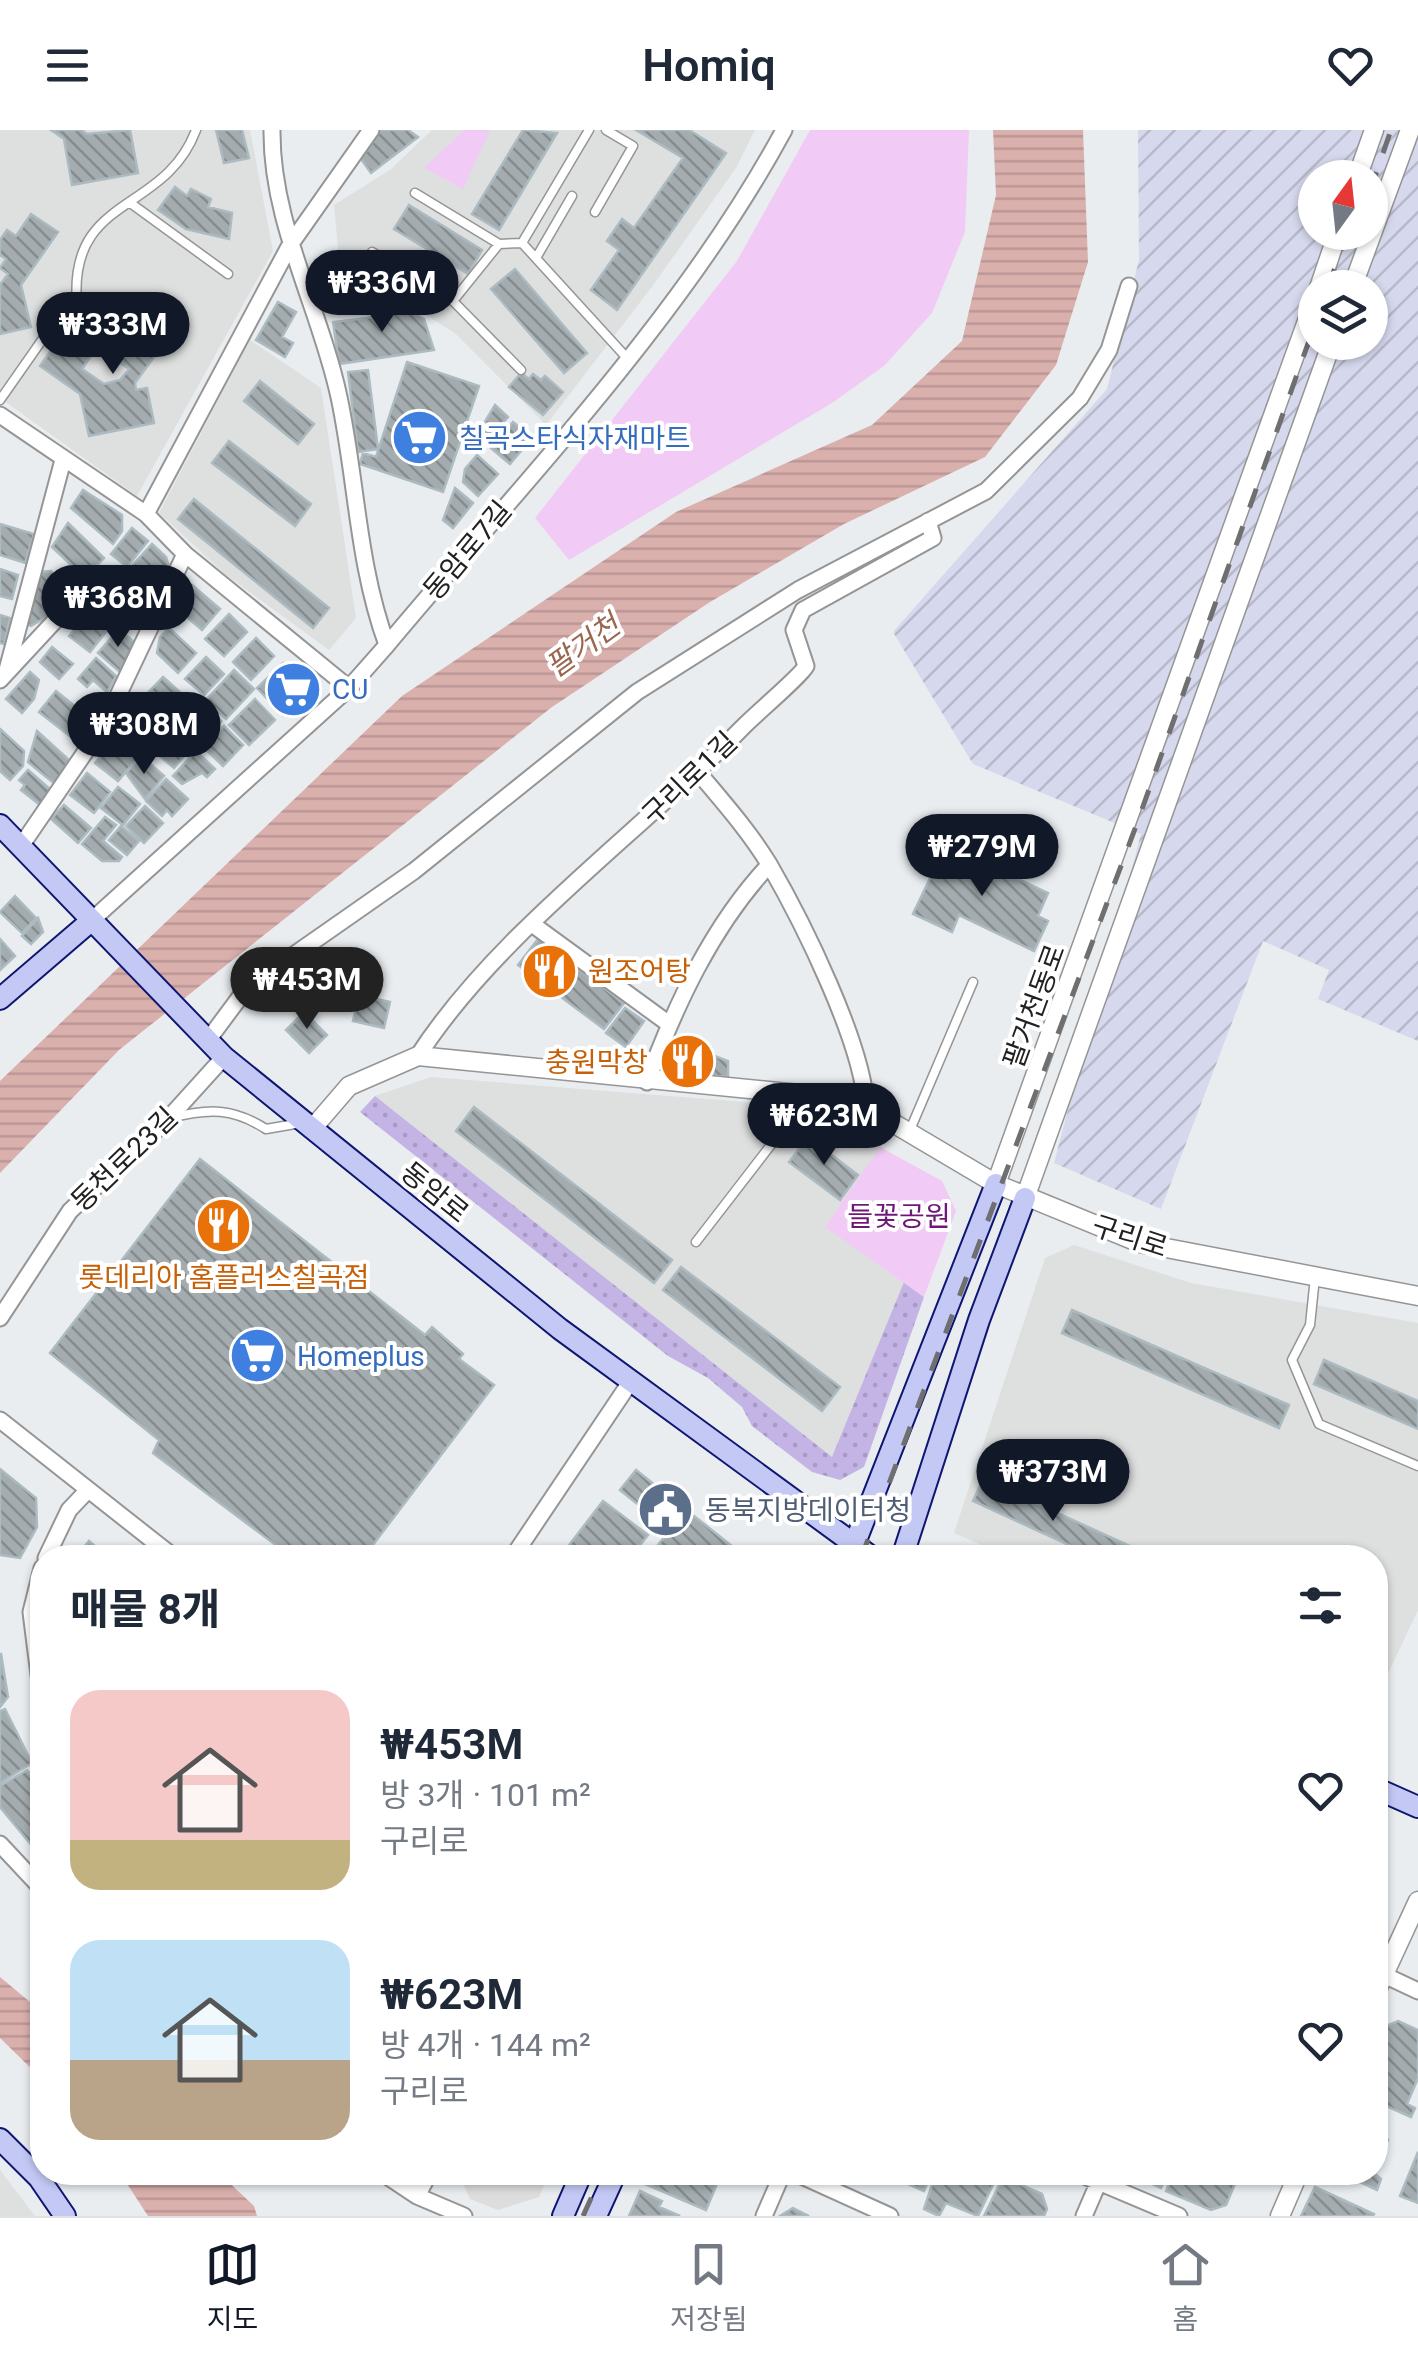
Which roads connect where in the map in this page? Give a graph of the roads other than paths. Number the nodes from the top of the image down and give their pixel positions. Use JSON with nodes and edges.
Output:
{"nodes":[{"id":1,"x":196,"y":130,"type":"edge"},
{"id":2,"x":272,"y":130,"type":"edge"},
{"id":3,"x":371,"y":130,"type":"edge"},
{"id":4,"x":589,"y":130,"type":"edge"},
{"id":5,"x":606,"y":130,"type":"edge"},
{"id":6,"x":784,"y":130,"type":"edge"},
{"id":7,"x":1374,"y":130,"type":"edge"},
{"id":8,"x":1410,"y":130,"type":"edge"},
{"id":9,"x":1363,"y":160,"type":"edge"},
{"id":10,"x":415,"y":193,"type":"dead end"},
{"id":11,"x":572,"y":196,"type":"dead end"},
{"id":12,"x":129,"y":202,"type":"junction"},
{"id":13,"x":594,"y":212,"type":"dead end"},
{"id":14,"x":522,"y":243,"type":"junction"},
{"id":15,"x":499,"y":244,"type":"junction"},
{"id":16,"x":290,"y":245,"type":"junction"},
{"id":17,"x":372,"y":252,"type":"dead end"},
{"id":18,"x":536,"y":258,"type":"junction"},
{"id":19,"x":1359,"y":270,"type":"edge"},
{"id":20,"x":228,"y":274,"type":"dead end"},
{"id":21,"x":1129,"y":286,"type":"dead end"},
{"id":22,"x":452,"y":301,"type":"junction"},
{"id":23,"x":77,"y":304,"type":"junction"},
{"id":24,"x":132,"y":304,"type":"dead end"},
{"id":25,"x":1298,"y":345,"type":"edge"},
{"id":26,"x":627,"y":358,"type":"junction"},
{"id":27,"x":1326,"y":360,"type":"edge"},
{"id":28,"x":521,"y":370,"type":"dead end"},
{"id":29,"x":0,"y":400,"type":"edge"},
{"id":30,"x":0,"y":416,"type":"edge"},
{"id":31,"x":63,"y":460,"type":"junction"},
{"id":32,"x":146,"y":514,"type":"junction"},
{"id":33,"x":928,"y":522,"type":"junction"},
{"id":34,"x":186,"y":554,"type":"junction"},
{"id":35,"x":89,"y":584,"type":"dead end"},
{"id":36,"x":388,"y":645,"type":"junction"},
{"id":37,"x":3,"y":675,"type":"edge"},
{"id":38,"x":348,"y":688,"type":"junction"},
{"id":39,"x":698,"y":772,"type":"junction"},
{"id":40,"x":0,"y":825,"type":"edge"},
{"id":41,"x":21,"y":846,"type":"junction"},
{"id":42,"x":769,"y":864,"type":"junction"},
{"id":43,"x":92,"y":920,"type":"junction"},
{"id":44,"x":532,"y":924,"type":"junction"},
{"id":45,"x":973,"y":982,"type":"dead end"},
{"id":46,"x":0,"y":999,"type":"edge"},
{"id":47,"x":669,"y":1024,"type":"junction"},
{"id":48,"x":208,"y":1040,"type":"junction"},
{"id":49,"x":418,"y":1056,"type":"junction"},
{"id":50,"x":224,"y":1057,"type":"junction"},
{"id":51,"x":647,"y":1082,"type":"junction"},
{"id":52,"x":780,"y":1092,"type":"junction"},
{"id":53,"x":819,"y":1096,"type":"junction"},
{"id":54,"x":866,"y":1107,"type":"junction"},
{"id":55,"x":167,"y":1120,"type":"junction"},
{"id":56,"x":309,"y":1126,"type":"junction"},
{"id":57,"x":784,"y":1128,"type":"junction"},
{"id":58,"x":908,"y":1134,"type":"junction"},
{"id":59,"x":996,"y":1184,"type":"junction"},
{"id":60,"x":1024,"y":1198,"type":"junction"},
{"id":61,"x":696,"y":1242,"type":"dead end"},
{"id":62,"x":1315,"y":1276,"type":"junction"},
{"id":63,"x":1418,"y":1296,"type":"edge"},
{"id":64,"x":0,"y":1318,"type":"edge"},
{"id":65,"x":632,"y":1381,"type":"junction"},
{"id":66,"x":0,"y":1420,"type":"edge"},
{"id":67,"x":1418,"y":1466,"type":"edge"},
{"id":68,"x":88,"y":1490,"type":"junction"},
{"id":69,"x":52,"y":1545,"type":"edge"},
{"id":70,"x":158,"y":1545,"type":"edge"},
{"id":71,"x":521,"y":1545,"type":"edge"},
{"id":72,"x":844,"y":1545,"type":"edge"},
{"id":73,"x":854,"y":1545,"type":"edge"},
{"id":74,"x":906,"y":1545,"type":"edge"},
{"id":75,"x":1388,"y":1794,"type":"edge"},
{"id":76,"x":1418,"y":1807,"type":"edge"},
{"id":77,"x":0,"y":1844,"type":"edge"},
{"id":78,"x":30,"y":1875,"type":"edge"},
{"id":79,"x":1418,"y":1901,"type":"edge"},
{"id":80,"x":1388,"y":1965,"type":"edge"},
{"id":81,"x":1388,"y":1976,"type":"edge"},
{"id":82,"x":1418,"y":1991,"type":"edge"},
{"id":83,"x":0,"y":2139,"type":"edge"},
{"id":84,"x":30,"y":2165,"type":"edge"},
{"id":85,"x":48,"y":2185,"type":"edge"},
{"id":86,"x":401,"y":2185,"type":"edge"},
{"id":87,"x":424,"y":2185,"type":"edge"},
{"id":88,"x":576,"y":2185,"type":"edge"},
{"id":89,"x":610,"y":2185,"type":"edge"},
{"id":90,"x":777,"y":2185,"type":"edge"},
{"id":91,"x":822,"y":2185,"type":"edge"},
{"id":92,"x":1098,"y":2185,"type":"edge"},
{"id":93,"x":1115,"y":2185,"type":"edge"},
{"id":94,"x":1293,"y":2185,"type":"edge"},
{"id":95,"x":418,"y":2196,"type":"junction"},
{"id":96,"x":65,"y":2216,"type":"edge"},
{"id":97,"x":464,"y":2216,"type":"edge"},
{"id":98,"x":563,"y":2216,"type":"edge"},
{"id":99,"x":596,"y":2216,"type":"edge"},
{"id":100,"x":764,"y":2216,"type":"edge"},
{"id":101,"x":890,"y":2216,"type":"edge"},
{"id":102,"x":1084,"y":2216,"type":"edge"},
{"id":103,"x":1178,"y":2216,"type":"edge"},
{"id":104,"x":1280,"y":2216,"type":"edge"}],
"edges":[{"from":1,"to":12,"type":"lane"},
{"from":2,"to":16,"type":"street"},
{"from":3,"to":16,"type":"street"},
{"from":4,"to":14,"type":"lane"},
{"from":5,"to":13,"type":"lane"},
{"from":6,"to":26,"type":"street","name":"동암로7길"},
{"from":7,"to":9,"type":"street"},
{"from":8,"to":19,"type":"street"},
{"from":10,"to":15,"type":"lane"},
{"from":11,"to":18,"type":"lane"},
{"from":12,"to":20,"type":"lane"},
{"from":12,"to":23,"type":"lane"},
{"from":14,"to":15,"type":"lane"},
{"from":14,"to":18,"type":"lane"},
{"from":15,"to":22,"type":"lane"},
{"from":16,"to":32,"type":"street"},
{"from":16,"to":36,"type":"street"},
{"from":17,"to":22,"type":"lane"},
{"from":18,"to":26,"type":"lane"},
{"from":21,"to":33,"type":"street"},
{"from":22,"to":28,"type":"lane"},
{"from":23,"to":24,"type":"lane"},
{"from":23,"to":29,"type":"lane"},
{"from":25,"to":59,"type":"street","name":"팔거천동로"},
{"from":26,"to":36,"type":"street","name":"동암로7길"},
{"from":27,"to":60,"type":"street","name":"팔거천동로"},
{"from":30,"to":31,"type":"street"},
{"from":31,"to":32,"type":"street"},
{"from":31,"to":37,"type":"street"},
{"from":32,"to":34,"type":"street"},
{"from":33,"to":39,"type":"street","name":"구리로1길"},
{"from":33,"to":48,"type":"street"},
{"from":34,"to":38,"type":"street"},
{"from":34,"to":41,"type":"street"},
{"from":35,"to":37,"type":"street"},
{"from":36,"to":38,"type":"street","name":"동암로7길"},
{"from":38,"to":43,"type":"street","name":"동암로7길"},
{"from":39,"to":42,"type":"street"},
{"from":39,"to":44,"type":"street","name":"구리로1길"},
{"from":40,"to":41,"type":"main road","name":"동암로"},
{"from":41,"to":43,"type":"main road","name":"동암로"},
{"from":42,"to":47,"type":"street"},
{"from":42,"to":54,"type":"street"},
{"from":43,"to":46,"type":"main road"},
{"from":43,"to":48,"type":"main road","name":"동암로"},
{"from":44,"to":47,"type":"street"},
{"from":44,"to":49,"type":"street","name":"구리로1길"},
{"from":45,"to":58,"type":"lane"},
{"from":47,"to":51,"type":"street"},
{"from":48,"to":50,"type":"main road","name":"동암로"},
{"from":49,"to":51,"type":"street","name":"구리로"},
{"from":49,"to":56,"type":"street","name":"구리로"},
{"from":50,"to":55,"type":"street","name":"동천로23길"},
{"from":50,"to":56,"type":"main road","name":"동암로"},
{"from":51,"to":52,"type":"street","name":"구리로"},
{"from":52,"to":53,"type":"street","name":"구리로"},
{"from":52,"to":57,"type":"lane"},
{"from":53,"to":54,"type":"street","name":"구리로"},
{"from":53,"to":57,"type":"lane"},
{"from":54,"to":58,"type":"street","name":"구리로"},
{"from":55,"to":56,"type":"lane"},
{"from":55,"to":64,"type":"street","name":"동천로23길"},
{"from":56,"to":65,"type":"main road","name":"동암로"},
{"from":57,"to":61,"type":"lane"},
{"from":58,"to":59,"type":"street","name":"구리로"},
{"from":59,"to":60,"type":"street","name":"구리로"},
{"from":59,"to":73,"type":"main road","name":"팔거천동로"},
{"from":60,"to":62,"type":"street","name":"구리로"},
{"from":60,"to":74,"type":"main road","name":"팔거천동로"},
{"from":62,"to":63,"type":"street","name":"구리로"},
{"from":62,"to":67,"type":"lane"},
{"from":65,"to":71,"type":"street"},
{"from":65,"to":72,"type":"main road","name":"동암로"},
{"from":66,"to":68,"type":"street"},
{"from":68,"to":69,"type":"street"},
{"from":68,"to":70,"type":"street"},
{"from":75,"to":76,"type":"main road"},
{"from":77,"to":78,"type":"street"},
{"from":79,"to":80,"type":"street"},
{"from":81,"to":82,"type":"street"},
{"from":83,"to":84,"type":"main road"},
{"from":85,"to":96,"type":"main road"},
{"from":86,"to":95,"type":"street"},
{"from":87,"to":95,"type":"street"},
{"from":88,"to":98,"type":"main road"},
{"from":89,"to":99,"type":"main road"},
{"from":90,"to":100,"type":"street"},
{"from":91,"to":101,"type":"street"},
{"from":92,"to":102,"type":"street"},
{"from":93,"to":103,"type":"street"},
{"from":94,"to":104,"type":"street"},
{"from":95,"to":97,"type":"street"}]}
